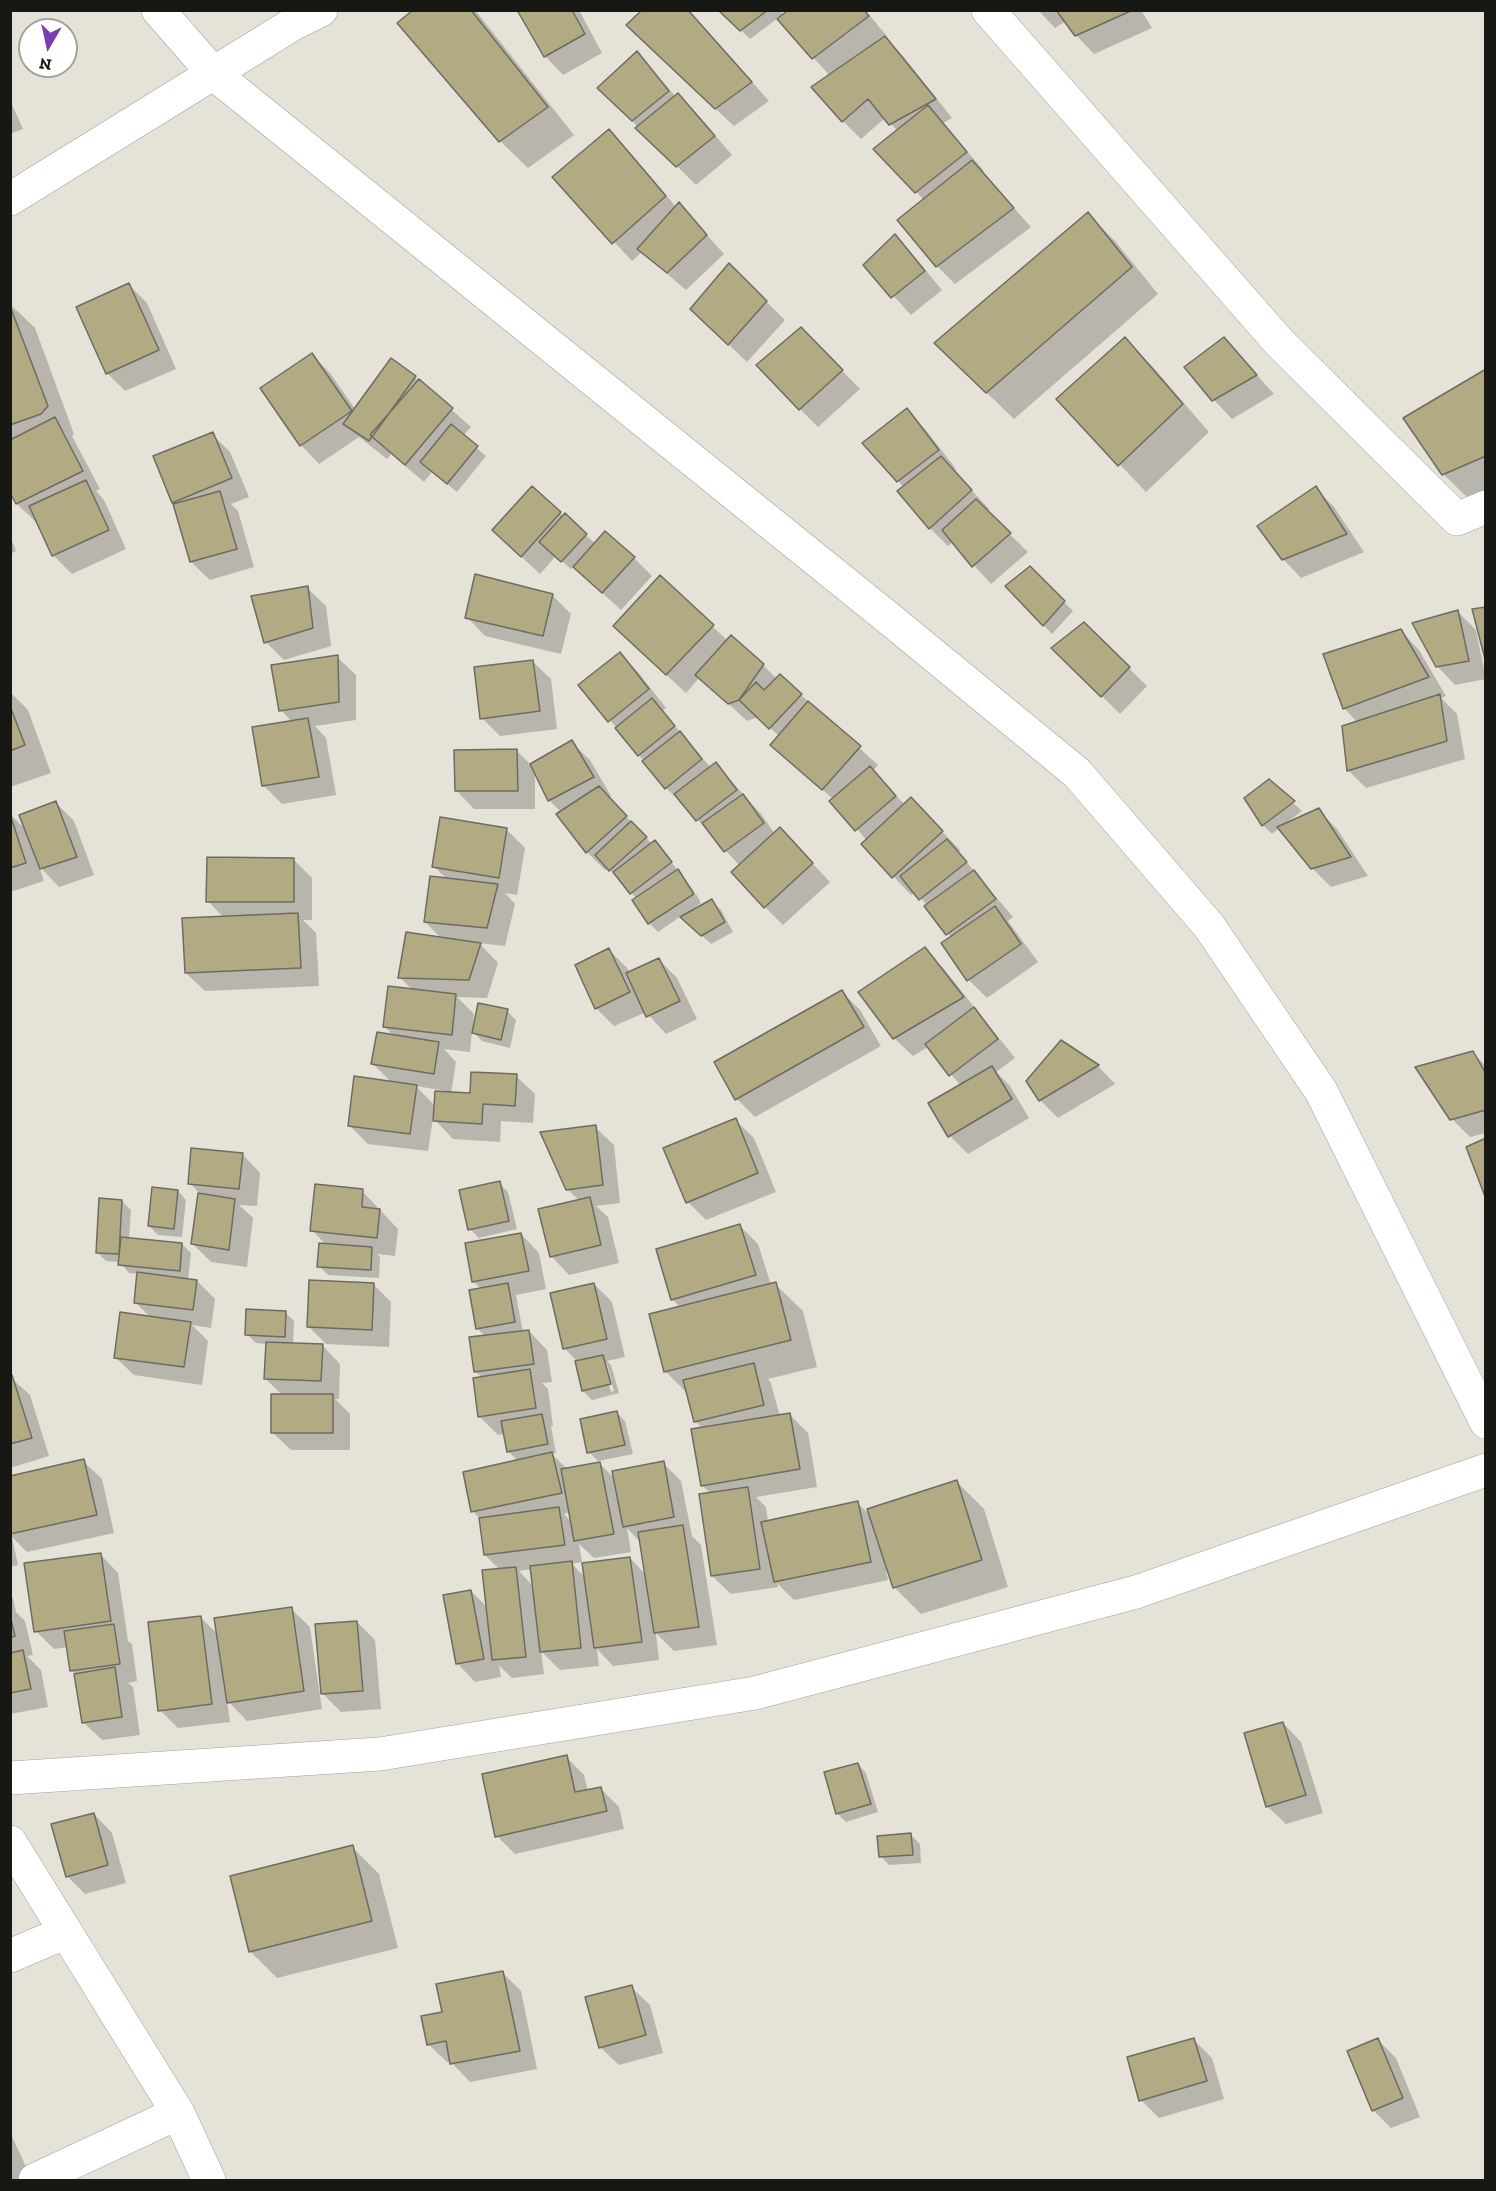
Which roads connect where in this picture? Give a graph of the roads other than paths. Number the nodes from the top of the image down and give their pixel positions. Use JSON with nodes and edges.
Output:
{"nodes":[{"id":1,"x":158,"y":10,"type":"edge"},
{"id":2,"x":321,"y":10,"type":"edge"},
{"id":3,"x":988,"y":10,"type":"edge"},
{"id":4,"x":214,"y":74,"type":"junction"},
{"id":5,"x":10,"y":199,"type":"edge"},
{"id":6,"x":1485,"y":507,"type":"edge"},
{"id":7,"x":1485,"y":1422,"type":"edge"},
{"id":8,"x":1485,"y":1470,"type":"edge"},
{"id":9,"x":10,"y":1778,"type":"edge"},
{"id":10,"x":10,"y":1842,"type":"edge"},
{"id":11,"x":66,"y":1932,"type":"junction"},
{"id":12,"x":10,"y":1956,"type":"edge"},
{"id":13,"x":178,"y":2113,"type":"junction"},
{"id":14,"x":35,"y":2181,"type":"edge"},
{"id":15,"x":209,"y":2181,"type":"edge"}],
"edges":[{"from":1,"to":4,"type":"street"},
{"from":2,"to":4,"type":"street"},
{"from":3,"to":6,"type":"street"},
{"from":4,"to":5,"type":"street"},
{"from":4,"to":7,"type":"street"},
{"from":8,"to":9,"type":"street"},
{"from":10,"to":11,"type":"street"},
{"from":11,"to":12,"type":"street"},
{"from":11,"to":13,"type":"street"},
{"from":13,"to":14,"type":"street"},
{"from":13,"to":15,"type":"street"}]}
